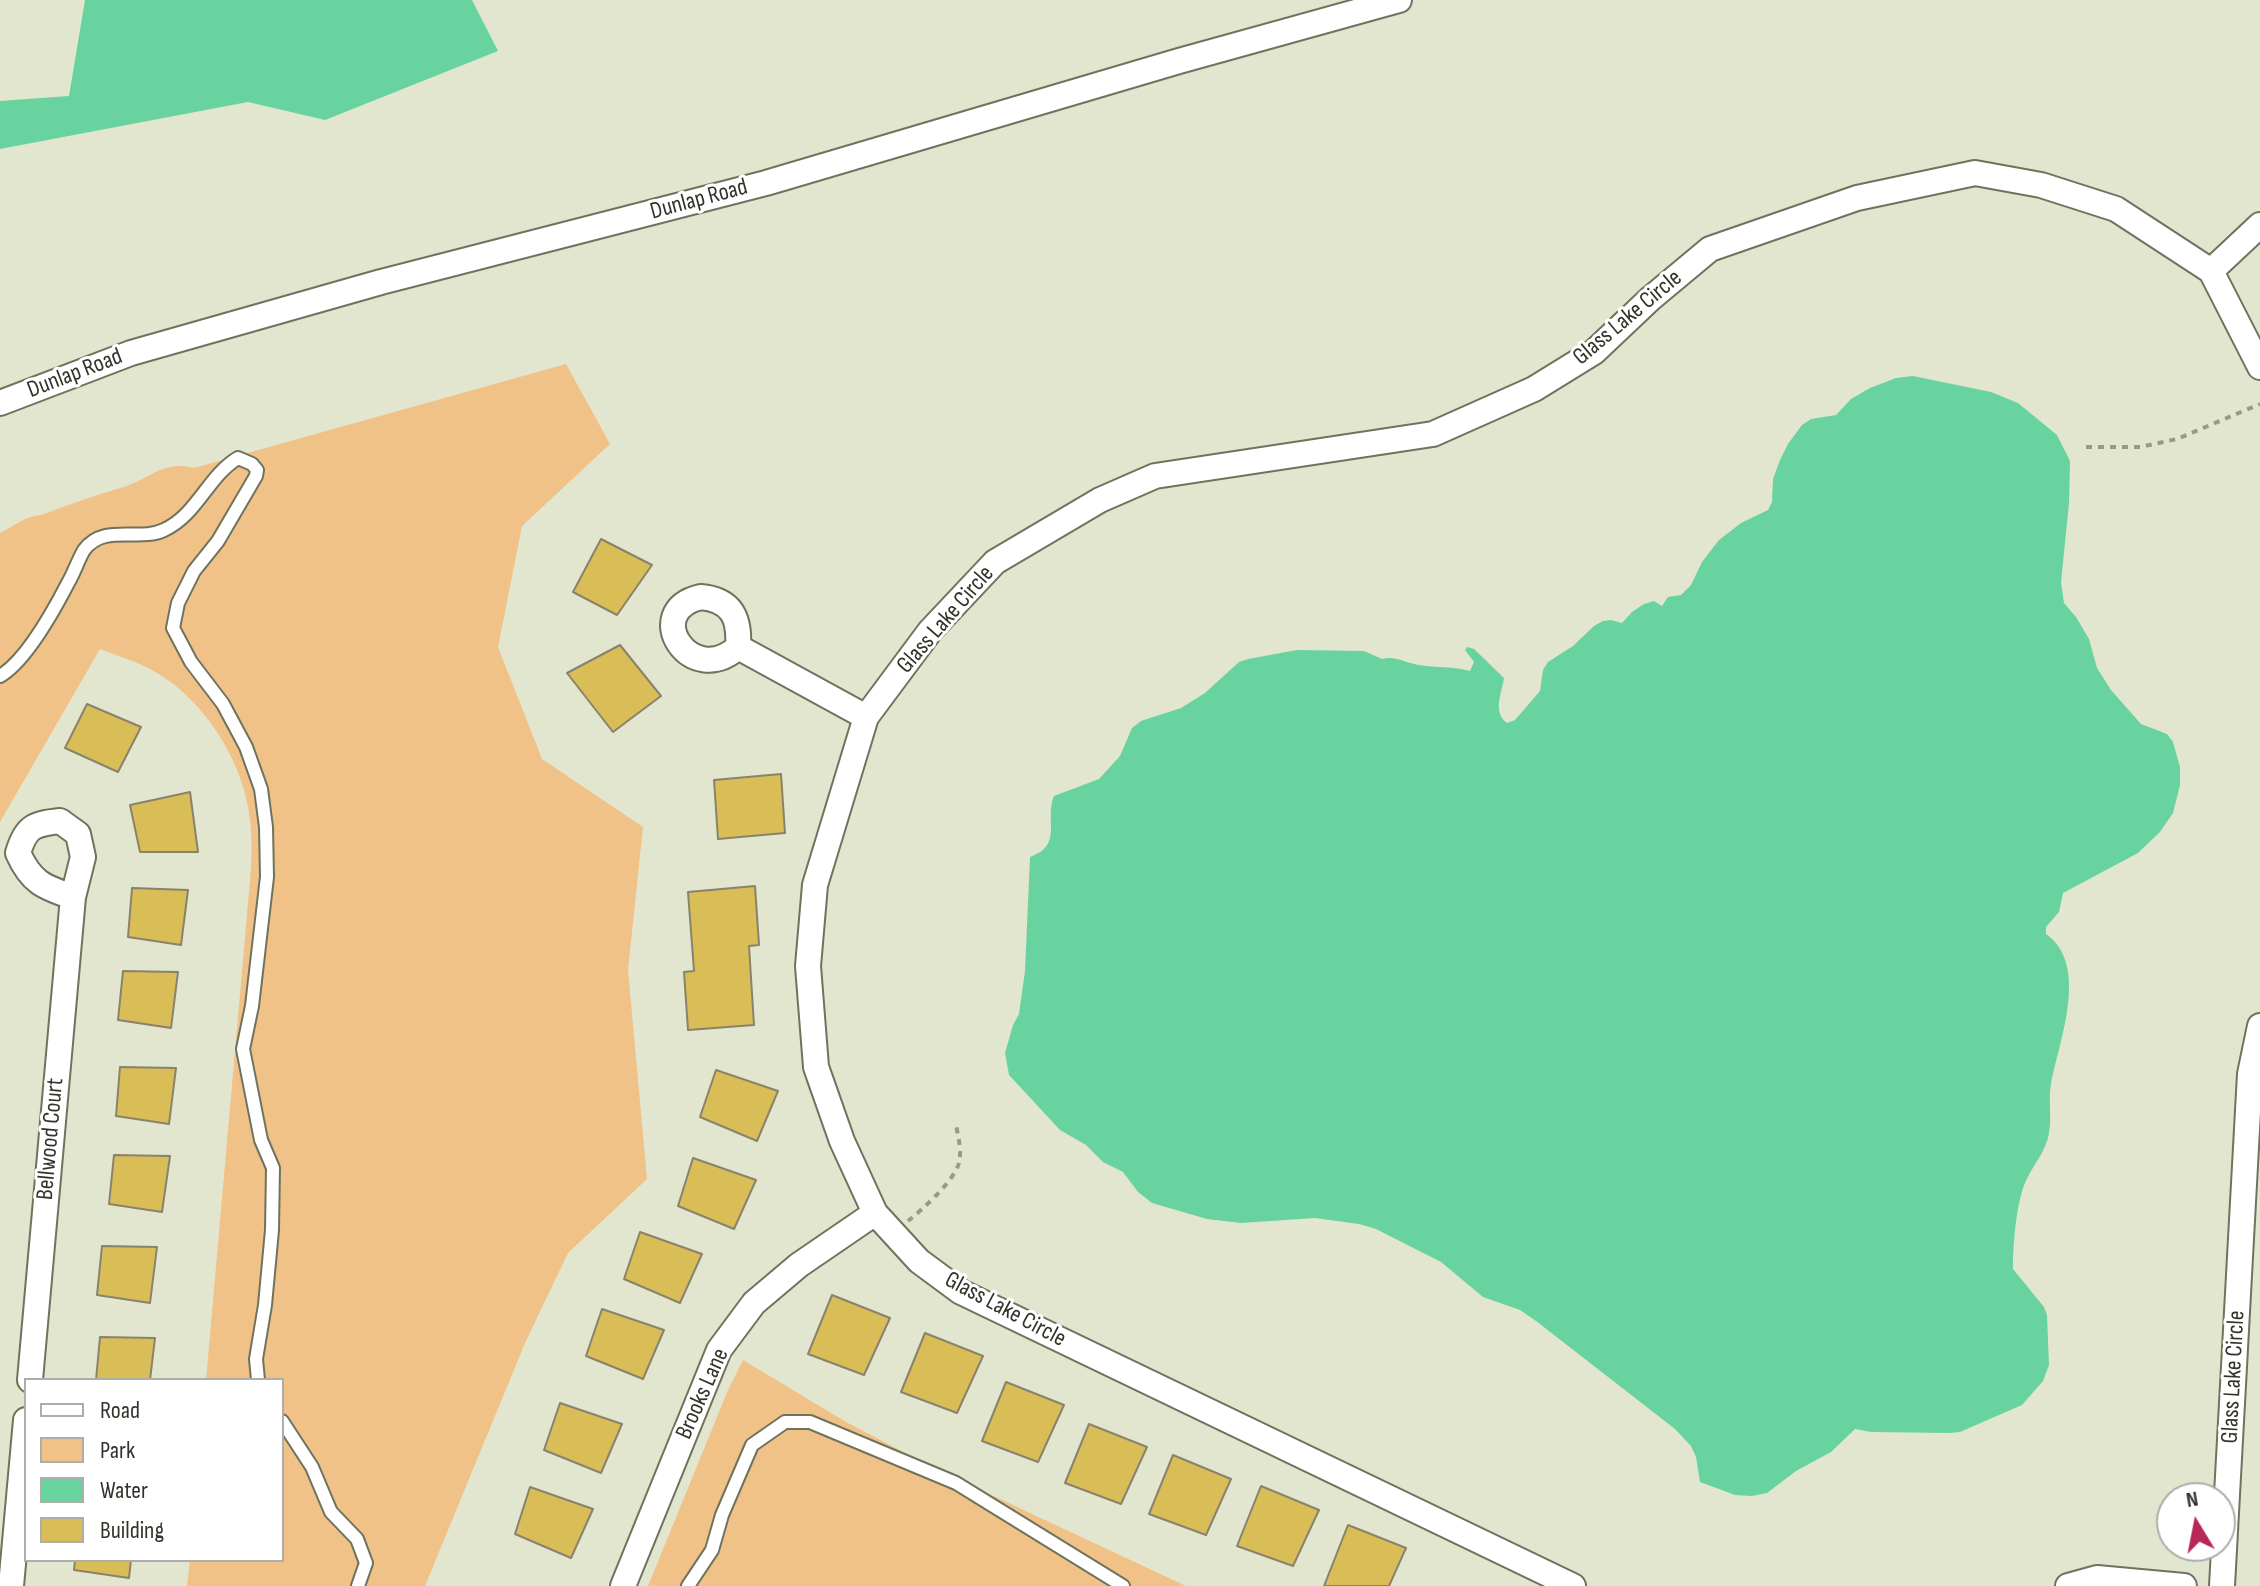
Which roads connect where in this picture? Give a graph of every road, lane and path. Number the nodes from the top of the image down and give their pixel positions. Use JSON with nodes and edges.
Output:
{"nodes":[{"id":1,"x":1393,"y":1,"type":"edge"},
{"id":2,"x":2260,"y":225,"type":"edge"},
{"id":3,"x":2211,"y":271,"type":"junction"},
{"id":4,"x":2260,"y":367,"type":"edge"},
{"id":5,"x":0,"y":403,"type":"edge"},
{"id":6,"x":2260,"y":404,"type":"edge"},
{"id":7,"x":2086,"y":447,"type":"dead end"},
{"id":8,"x":738,"y":647,"type":"dead end"},
{"id":9,"x":0,"y":676,"type":"edge"},
{"id":10,"x":866,"y":717,"type":"junction"},
{"id":11,"x":73,"y":897,"type":"dead end"},
{"id":12,"x":2260,"y":1026,"type":"edge"},
{"id":13,"x":956,"y":1124,"type":"dead end"},
{"id":14,"x":875,"y":1213,"type":"junction"},
{"id":15,"x":894,"y":1233,"type":"junction"},
{"id":16,"x":30,"y":1378,"type":"edge"},
{"id":17,"x":258,"y":1378,"type":"edge"},
{"id":18,"x":284,"y":1424,"type":"edge"},
{"id":19,"x":17,"y":1435,"type":"edge"},
{"id":20,"x":11,"y":1586,"type":"edge"},
{"id":21,"x":358,"y":1586,"type":"edge"},
{"id":22,"x":623,"y":1586,"type":"edge"},
{"id":23,"x":688,"y":1586,"type":"edge"},
{"id":24,"x":1123,"y":1586,"type":"edge"},
{"id":25,"x":1573,"y":1586,"type":"edge"},
{"id":26,"x":2068,"y":1586,"type":"edge"},
{"id":27,"x":2184,"y":1586,"type":"edge"},
{"id":28,"x":2222,"y":1586,"type":"edge"}],
"edges":[{"from":1,"to":5,"type":"street","name":"Dunlap Road"},
{"from":2,"to":3,"type":"street"},
{"from":3,"to":4,"type":"street","name":"Glass Lake Circle"},
{"from":3,"to":10,"type":"street","name":"Glass Lake Circle"},
{"from":6,"to":7,"type":"path"},
{"from":8,"to":10,"type":"street"},
{"from":9,"to":17,"type":"lane"},
{"from":10,"to":14,"type":"street","name":"Glass Lake Circle"},
{"from":11,"to":16,"type":"street","name":"Bellwood Court"},
{"from":12,"to":28,"type":"street","name":"Glass Lake Circle"},
{"from":13,"to":15,"type":"path"},
{"from":14,"to":15,"type":"street","name":"Glass Lake Circle"},
{"from":14,"to":22,"type":"street","name":"Brooks Lane"},
{"from":15,"to":25,"type":"street","name":"Glass Lake Circle"},
{"from":18,"to":21,"type":"lane"},
{"from":19,"to":20,"type":"street"},
{"from":23,"to":24,"type":"lane"},
{"from":26,"to":27,"type":"street"}]}
